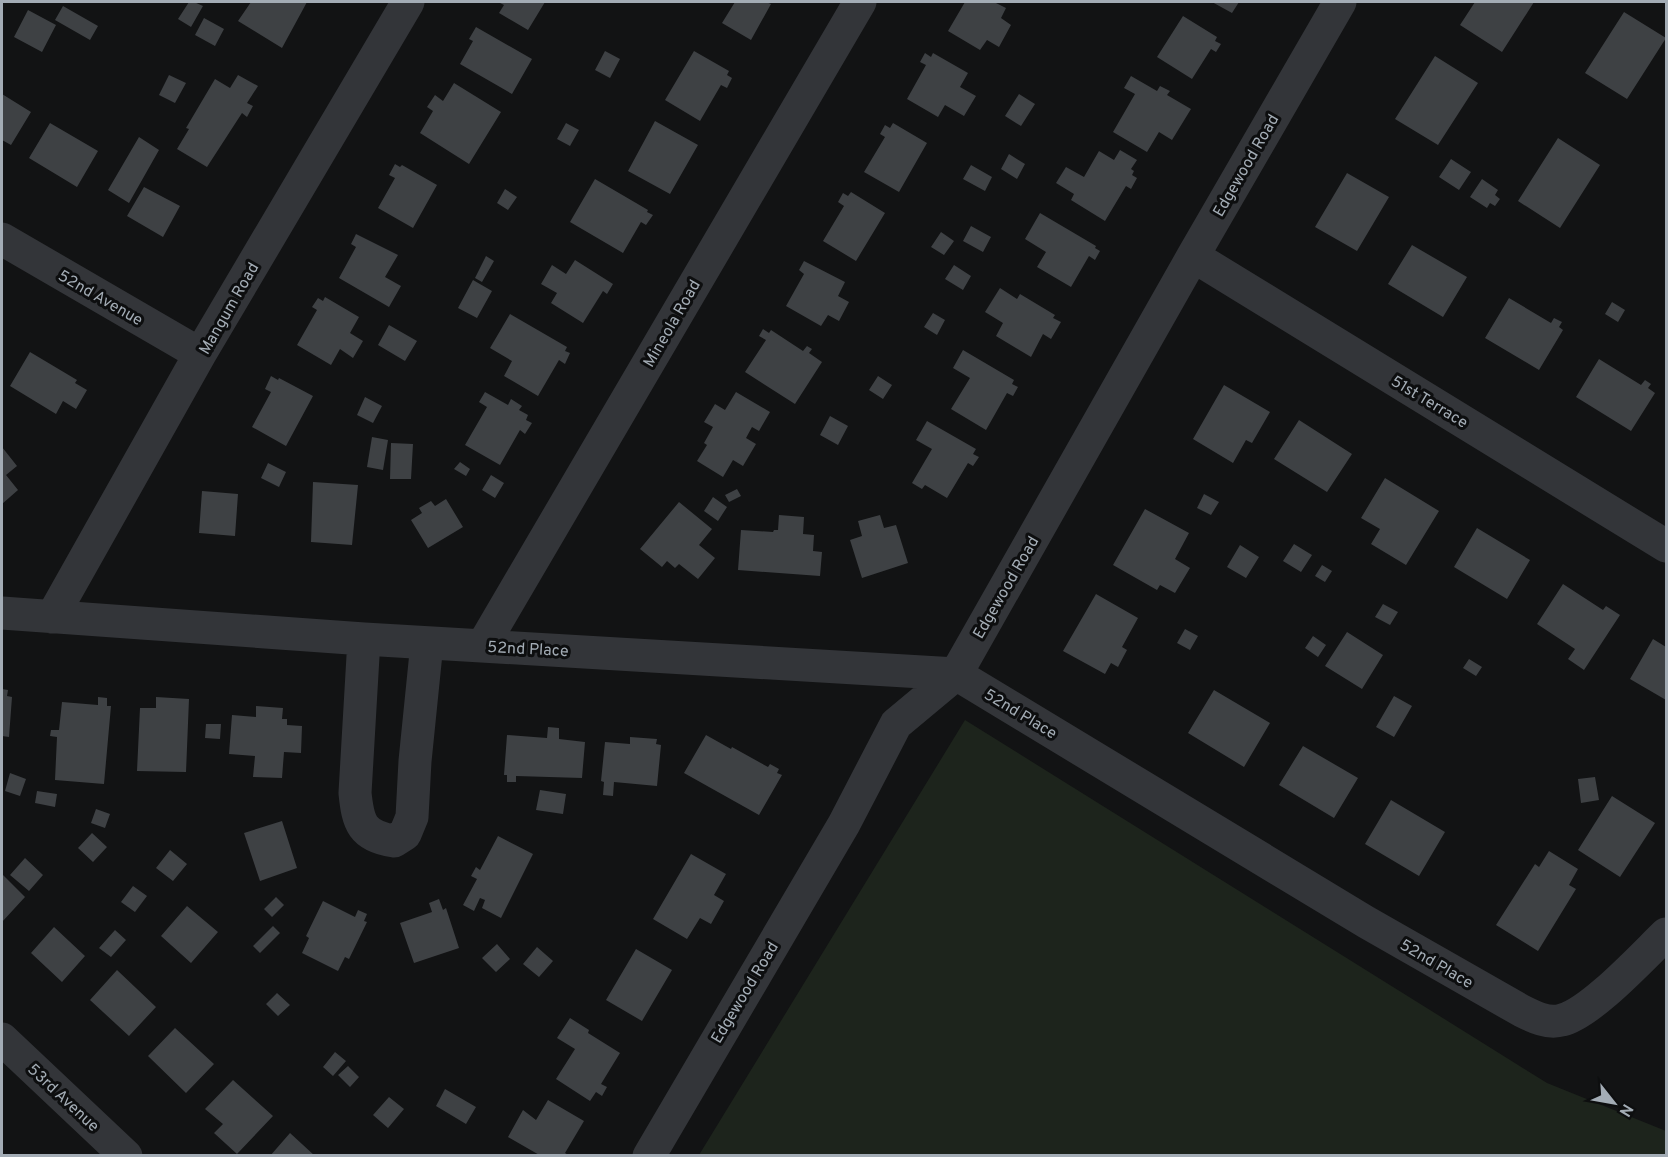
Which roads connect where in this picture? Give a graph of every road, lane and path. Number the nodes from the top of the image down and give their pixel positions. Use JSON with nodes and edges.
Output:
{"nodes":[{"id":1,"x":408,"y":2,"type":"edge"},
{"id":2,"x":860,"y":2,"type":"edge"},
{"id":3,"x":1340,"y":2,"type":"edge"},
{"id":4,"x":2,"y":239,"type":"edge"},
{"id":5,"x":1193,"y":256,"type":"junction"},
{"id":6,"x":200,"y":354,"type":"junction"},
{"id":7,"x":1666,"y":546,"type":"edge"},
{"id":8,"x":2,"y":613,"type":"edge"},
{"id":9,"x":52,"y":617,"type":"junction"},
{"id":10,"x":364,"y":639,"type":"junction"},
{"id":11,"x":427,"y":643,"type":"junction"},
{"id":12,"x":483,"y":645,"type":"junction"},
{"id":13,"x":956,"y":674,"type":"junction"},
{"id":14,"x":1666,"y":934,"type":"edge"},
{"id":15,"x":2,"y":1039,"type":"edge"},
{"id":16,"x":126,"y":1155,"type":"edge"},
{"id":17,"x":649,"y":1155,"type":"edge"}],
"edges":[{"from":1,"to":6,"type":"street","name":"Mangum Road"},
{"from":2,"to":12,"type":"street","name":"Mineola Road"},
{"from":3,"to":5,"type":"street","name":"Edgewood Road"},
{"from":4,"to":6,"type":"street","name":"52nd Avenue"},
{"from":5,"to":7,"type":"street","name":"51st Terrace"},
{"from":5,"to":13,"type":"street","name":"Edgewood Road"},
{"from":6,"to":9,"type":"street","name":"Mangum Road"},
{"from":8,"to":9,"type":"street","name":"52nd Place"},
{"from":9,"to":10,"type":"street","name":"52nd Place"},
{"from":10,"to":11,"type":"street","name":"52nd Place"},
{"from":10,"to":11,"type":"street"},
{"from":11,"to":12,"type":"street","name":"52nd Place"},
{"from":12,"to":13,"type":"street","name":"52nd Place"},
{"from":13,"to":14,"type":"street","name":"52nd Place"},
{"from":13,"to":17,"type":"street","name":"Edgewood Road"},
{"from":15,"to":16,"type":"street","name":"53rd Avenue"}]}
